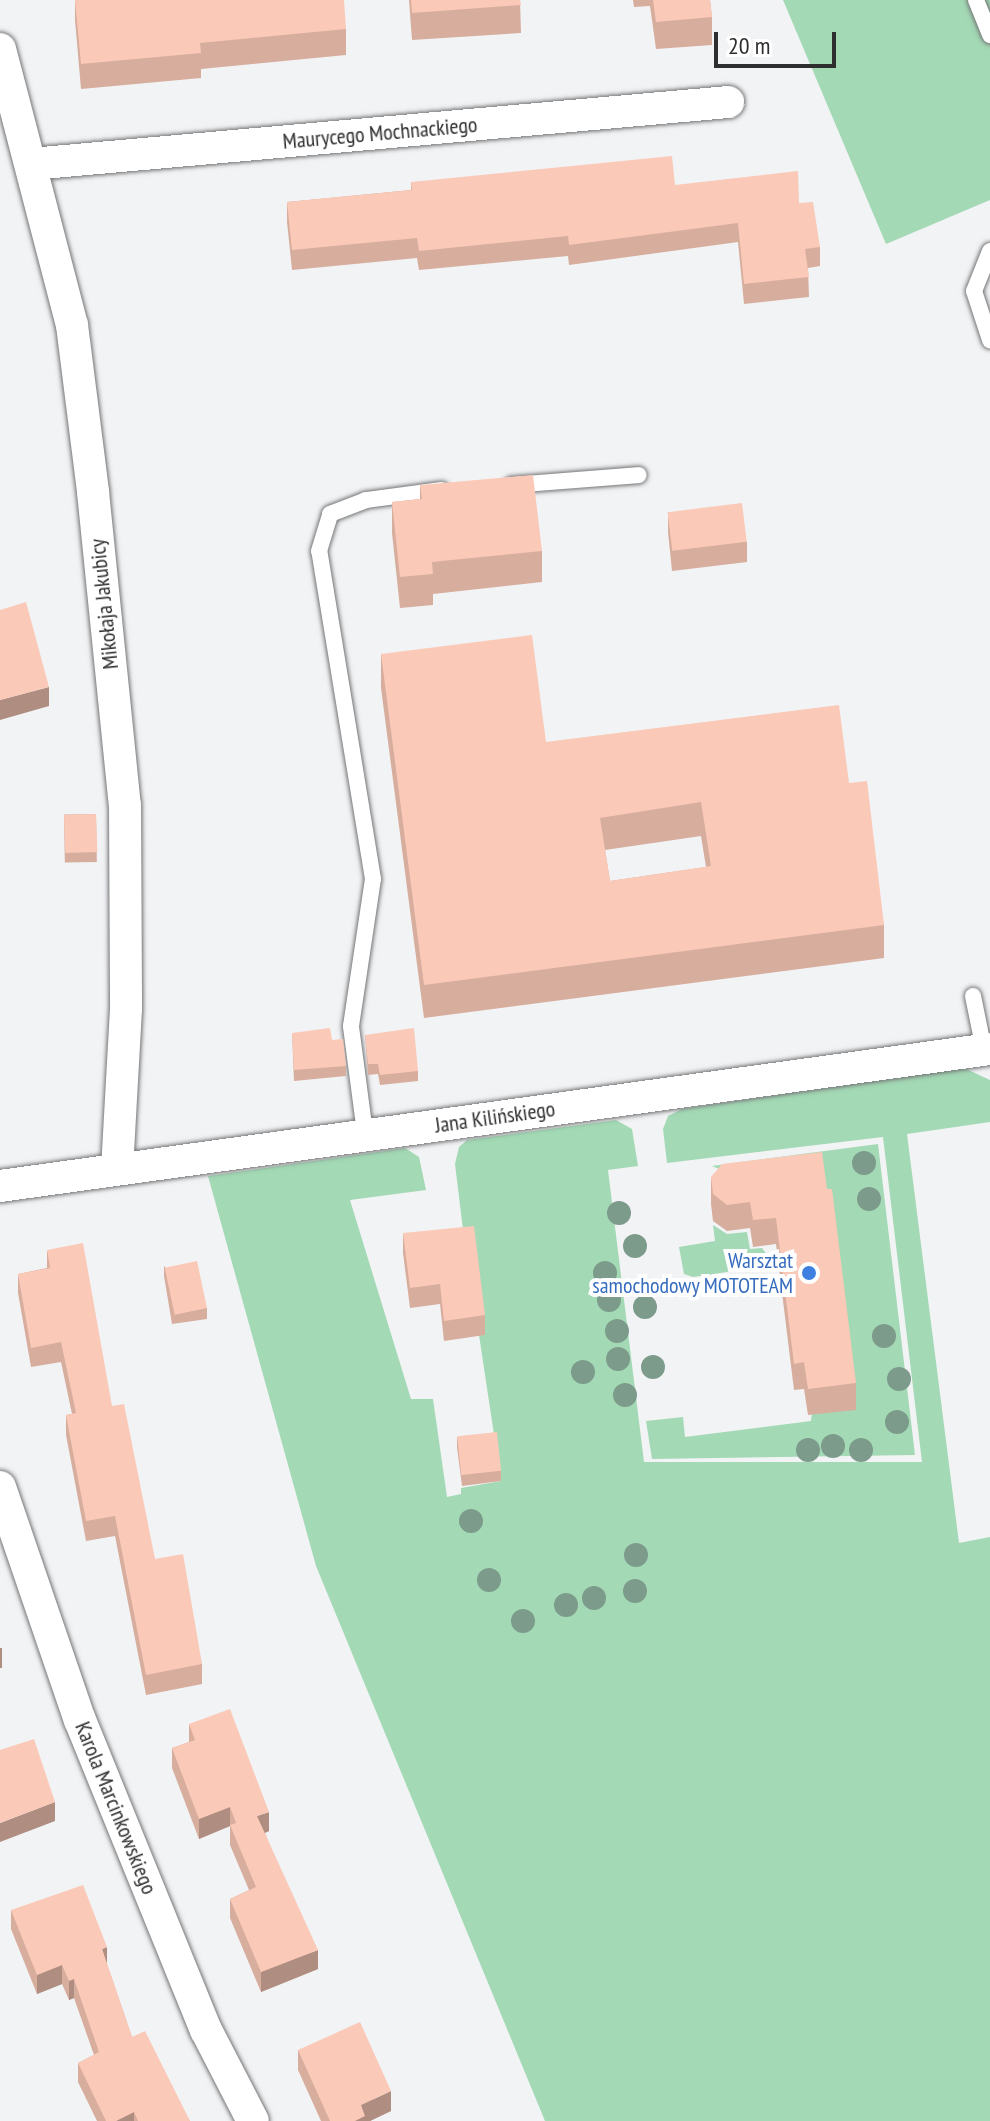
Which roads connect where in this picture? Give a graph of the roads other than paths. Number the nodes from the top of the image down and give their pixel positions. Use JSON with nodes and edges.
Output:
{"nodes":[{"id":1,"x":976,"y":0,"type":"edge"},
{"id":2,"x":990,"y":35,"type":"edge"},
{"id":3,"x":0,"y":49,"type":"edge"},
{"id":4,"x":728,"y":102,"type":"dead end"},
{"id":5,"x":31,"y":164,"type":"junction"},
{"id":6,"x":990,"y":251,"type":"edge"},
{"id":7,"x":990,"y":340,"type":"edge"},
{"id":8,"x":639,"y":475,"type":"dead end"},
{"id":9,"x":497,"y":486,"type":"edge"},
{"id":10,"x":466,"y":488,"type":"edge"},
{"id":11,"x":973,"y":996,"type":"dead end"},
{"id":12,"x":987,"y":1049,"type":"edge"},
{"id":13,"x":365,"y":1133,"type":"junction"},
{"id":14,"x":117,"y":1169,"type":"junction"},
{"id":15,"x":0,"y":1186,"type":"edge"},
{"id":16,"x":0,"y":1487,"type":"edge"},
{"id":17,"x":253,"y":2121,"type":"edge"}],
"edges":[{"from":1,"to":2,"type":"lane"},
{"from":3,"to":5,"type":"street","name":"Mikołaja Jakubicy"},
{"from":4,"to":5,"type":"street","name":"Maurycego Mochnackiego"},
{"from":5,"to":14,"type":"street","name":"Mikołaja Jakubicy"},
{"from":6,"to":7,"type":"lane"},
{"from":8,"to":9,"type":"lane"},
{"from":10,"to":13,"type":"lane"},
{"from":11,"to":12,"type":"lane"},
{"from":12,"to":13,"type":"street","name":"Jana Kilińskiego"},
{"from":13,"to":14,"type":"street","name":"Jana Kilińskiego"},
{"from":14,"to":15,"type":"street","name":"Jana Kilińskiego"},
{"from":16,"to":17,"type":"street","name":"Karola Marcinkowskiego"}]}
